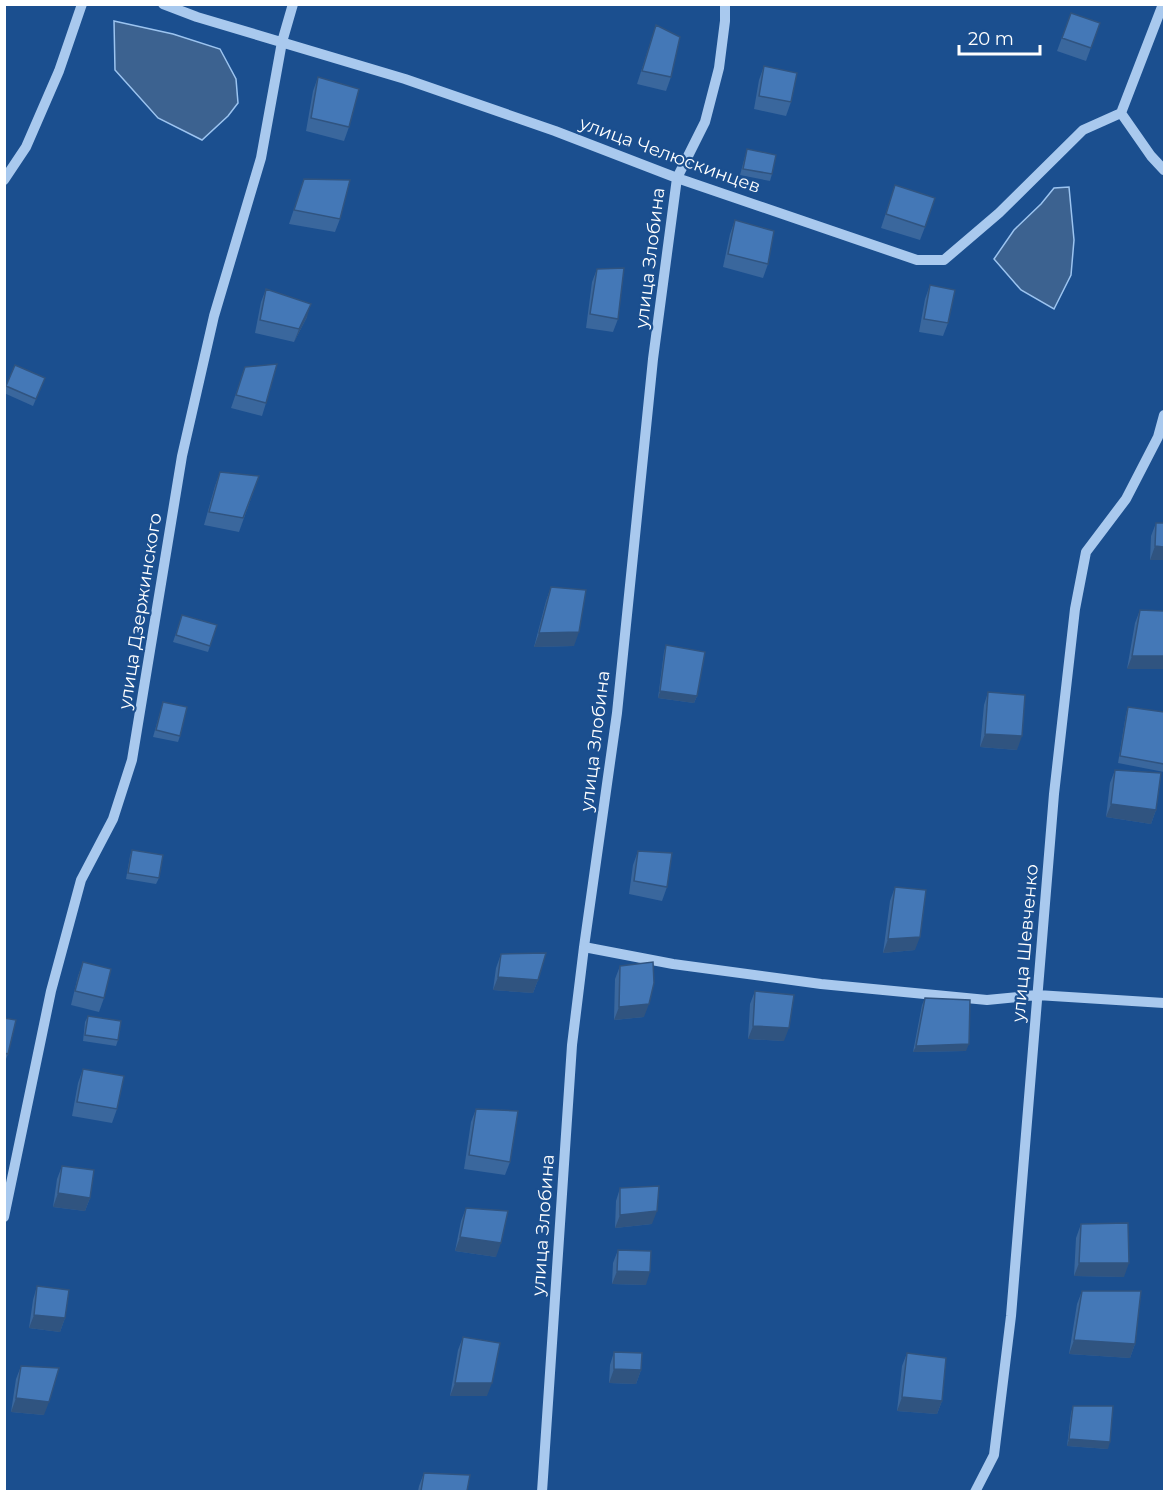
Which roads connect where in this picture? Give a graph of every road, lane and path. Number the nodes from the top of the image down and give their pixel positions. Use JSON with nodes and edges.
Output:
{"nodes":[{"id":1,"x":82,"y":4,"type":"edge"},
{"id":2,"x":163,"y":4,"type":"edge"},
{"id":3,"x":293,"y":4,"type":"edge"},
{"id":4,"x":725,"y":4,"type":"edge"},
{"id":5,"x":1163,"y":4,"type":"edge"},
{"id":6,"x":282,"y":42,"type":"junction"},
{"id":7,"x":1121,"y":113,"type":"junction"},
{"id":8,"x":1164,"y":170,"type":"edge"},
{"id":9,"x":677,"y":178,"type":"junction"},
{"id":10,"x":4,"y":180,"type":"edge"},
{"id":11,"x":1164,"y":415,"type":"edge"},
{"id":12,"x":584,"y":947,"type":"junction"},
{"id":13,"x":1037,"y":995,"type":"junction"},
{"id":14,"x":1164,"y":1003,"type":"edge"},
{"id":15,"x":4,"y":1217,"type":"edge"},
{"id":16,"x":542,"y":1491,"type":"edge"},
{"id":17,"x":975,"y":1491,"type":"edge"}],
"edges":[{"from":1,"to":10,"type":"street"},
{"from":2,"to":6,"type":"street","name":"улица Челюскинцев"},
{"from":3,"to":6,"type":"street","name":"улица Дзержинского"},
{"from":4,"to":9,"type":"street","name":"улица Злобина"},
{"from":5,"to":7,"type":"street"},
{"from":6,"to":9,"type":"street","name":"улица Челюскинцев"},
{"from":6,"to":15,"type":"street","name":"улица Дзержинского"},
{"from":7,"to":8,"type":"street"},
{"from":7,"to":9,"type":"street","name":"улица Челюскинцев"},
{"from":9,"to":12,"type":"street","name":"улица Злобина"},
{"from":11,"to":13,"type":"street","name":"улица Шевченко"},
{"from":12,"to":13,"type":"street"},
{"from":12,"to":16,"type":"street","name":"улица Злобина"},
{"from":13,"to":14,"type":"street"},
{"from":13,"to":17,"type":"street","name":"улица Шевченко"}]}
